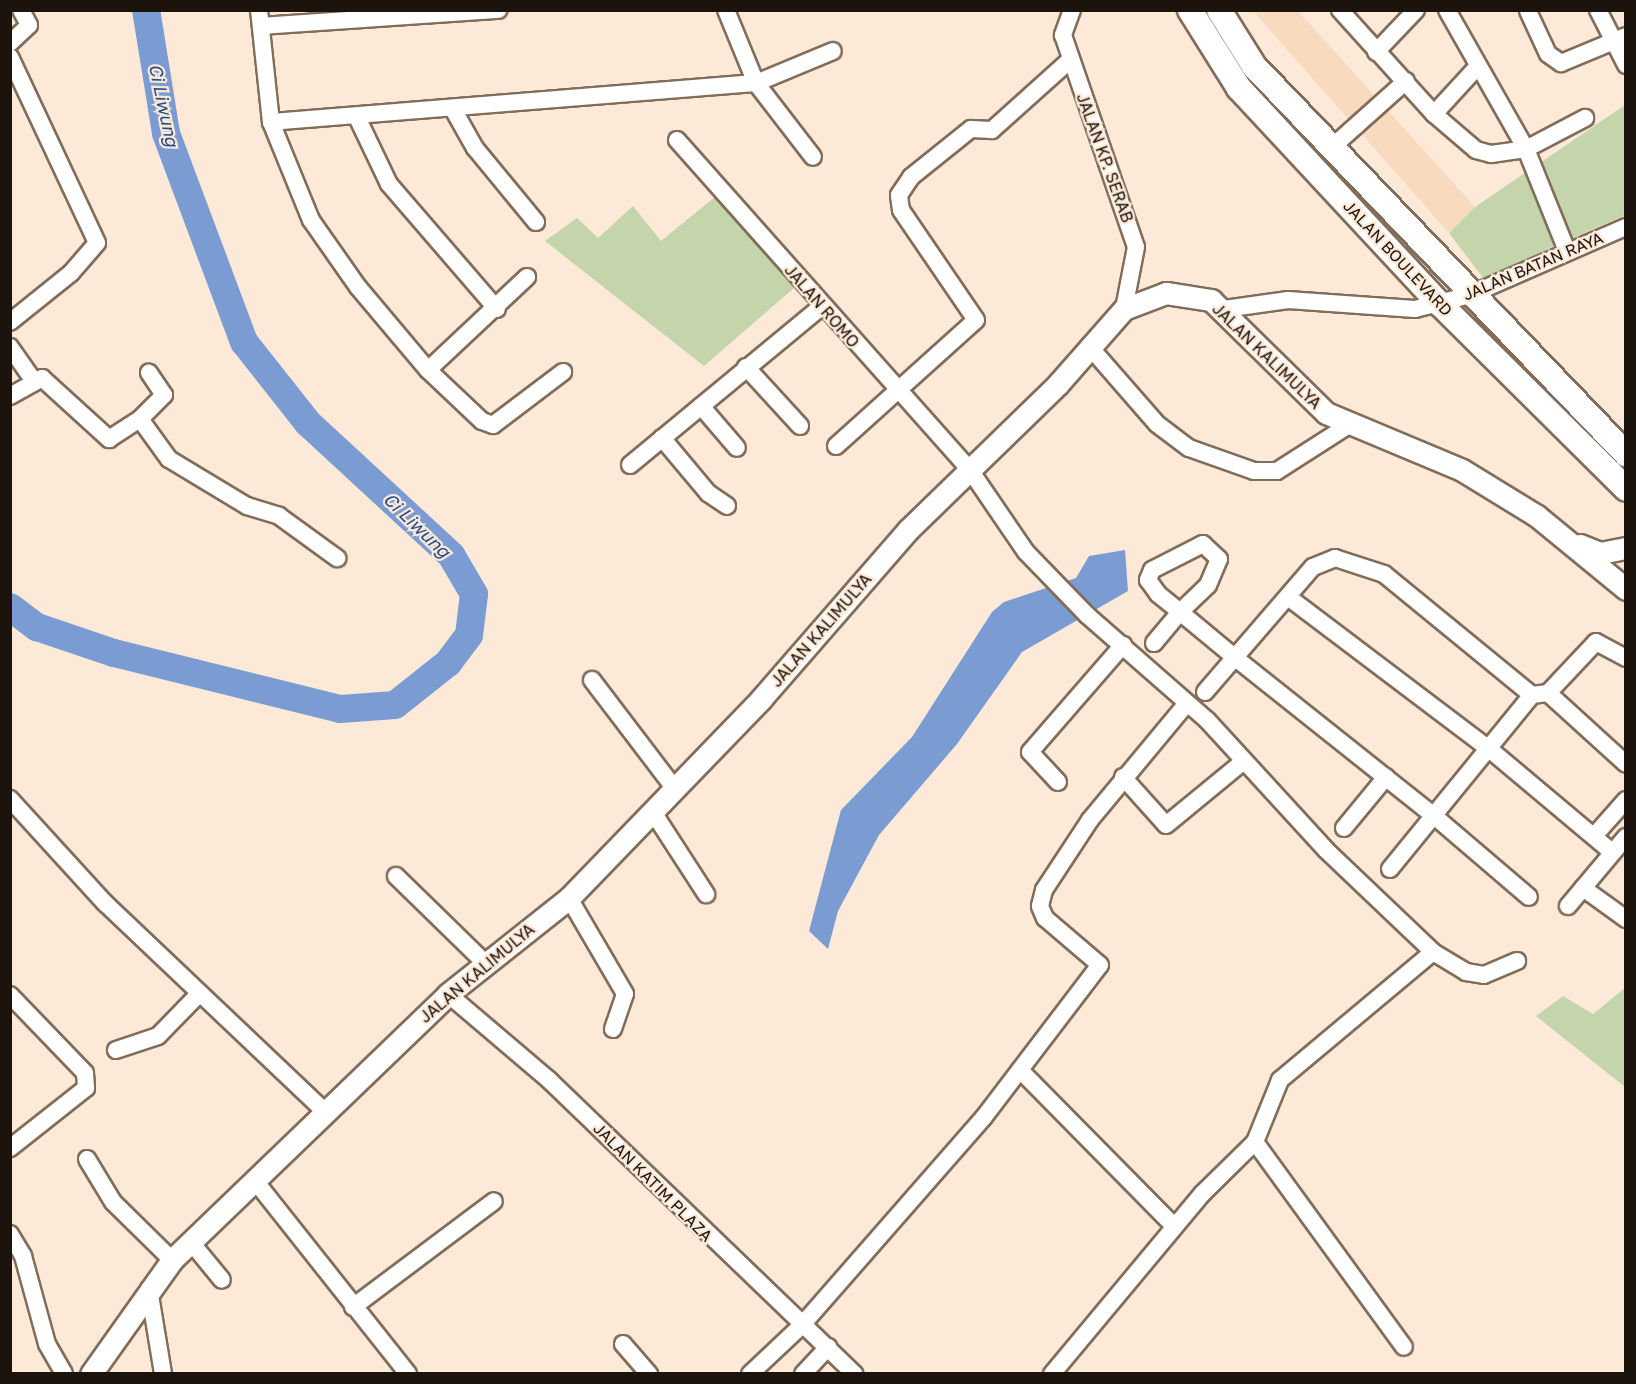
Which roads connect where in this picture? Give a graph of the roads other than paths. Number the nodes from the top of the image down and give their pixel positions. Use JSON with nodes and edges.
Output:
{"nodes":[{"id":1,"x":21,"y":10,"type":"edge"},
{"id":2,"x":498,"y":10,"type":"edge"},
{"id":3,"x":726,"y":10,"type":"edge"},
{"id":4,"x":1072,"y":10,"type":"edge"},
{"id":5,"x":1190,"y":10,"type":"edge"},
{"id":6,"x":1219,"y":10,"type":"edge"},
{"id":7,"x":1340,"y":10,"type":"edge"},
{"id":8,"x":1416,"y":10,"type":"edge"},
{"id":9,"x":1447,"y":10,"type":"edge"},
{"id":10,"x":1598,"y":10,"type":"edge"},
{"id":11,"x":1528,"y":11,"type":"edge"},
{"id":12,"x":260,"y":19,"type":"edge"},
{"id":13,"x":1620,"y":38,"type":"edge"},
{"id":14,"x":10,"y":43,"type":"edge"},
{"id":15,"x":833,"y":51,"type":"dead end"},
{"id":16,"x":1376,"y":52,"type":"junction"},
{"id":17,"x":10,"y":57,"type":"edge"},
{"id":18,"x":1070,"y":60,"type":"junction"},
{"id":19,"x":1626,"y":65,"type":"edge"},
{"id":20,"x":1477,"y":67,"type":"junction"},
{"id":21,"x":1406,"y":81,"type":"junction"},
{"id":22,"x":756,"y":83,"type":"junction"},
{"id":23,"x":453,"y":109,"type":"junction"},
{"id":24,"x":1434,"y":114,"type":"junction"},
{"id":25,"x":357,"y":117,"type":"junction"},
{"id":26,"x":1585,"y":118,"type":"dead end"},
{"id":27,"x":271,"y":122,"type":"junction"},
{"id":28,"x":676,"y":140,"type":"dead end"},
{"id":29,"x":1330,"y":149,"type":"junction"},
{"id":30,"x":1526,"y":149,"type":"junction"},
{"id":31,"x":813,"y":156,"type":"dead end"},
{"id":32,"x":536,"y":222,"type":"dead end"},
{"id":33,"x":1626,"y":227,"type":"edge"},
{"id":34,"x":1568,"y":251,"type":"junction"},
{"id":35,"x":527,"y":277,"type":"dead end"},
{"id":36,"x":1470,"y":296,"type":"junction"},
{"id":37,"x":1440,"y":304,"type":"junction"},
{"id":38,"x":822,"y":306,"type":"junction"},
{"id":39,"x":497,"y":309,"type":"junction"},
{"id":40,"x":1124,"y":309,"type":"junction"},
{"id":41,"x":1224,"y":309,"type":"junction"},
{"id":42,"x":10,"y":322,"type":"edge"},
{"id":43,"x":1089,"y":346,"type":"junction"},
{"id":44,"x":10,"y":347,"type":"edge"},
{"id":45,"x":747,"y":367,"type":"junction"},
{"id":46,"x":428,"y":370,"type":"junction"},
{"id":47,"x":563,"y":372,"type":"dead end"},
{"id":48,"x":149,"y":373,"type":"dead end"},
{"id":49,"x":32,"y":379,"type":"junction"},
{"id":50,"x":896,"y":390,"type":"junction"},
{"id":51,"x":10,"y":396,"type":"edge"},
{"id":52,"x":701,"y":406,"type":"junction"},
{"id":53,"x":140,"y":419,"type":"junction"},
{"id":54,"x":1352,"y":423,"type":"junction"},
{"id":55,"x":800,"y":426,"type":"dead end"},
{"id":56,"x":662,"y":438,"type":"junction"},
{"id":57,"x":836,"y":446,"type":"dead end"},
{"id":58,"x":737,"y":448,"type":"dead end"},
{"id":59,"x":1626,"y":453,"type":"edge"},
{"id":60,"x":630,"y":465,"type":"dead end"},
{"id":61,"x":970,"y":470,"type":"junction"},
{"id":62,"x":1626,"y":489,"type":"edge"},
{"id":63,"x":728,"y":506,"type":"dead end"},
{"id":64,"x":1569,"y":541,"type":"junction"},
{"id":65,"x":1626,"y":548,"type":"edge"},
{"id":66,"x":337,"y":558,"type":"dead end"},
{"id":67,"x":1626,"y":590,"type":"edge"},
{"id":68,"x":1288,"y":597,"type":"junction"},
{"id":69,"x":1154,"y":643,"type":"dead end"},
{"id":70,"x":1123,"y":645,"type":"junction"},
{"id":71,"x":1626,"y":658,"type":"edge"},
{"id":72,"x":1238,"y":660,"type":"junction"},
{"id":73,"x":592,"y":680,"type":"dead end"},
{"id":74,"x":1205,"y":692,"type":"dead end"},
{"id":75,"x":1540,"y":694,"type":"junction"},
{"id":76,"x":1187,"y":703,"type":"junction"},
{"id":77,"x":1488,"y":748,"type":"junction"},
{"id":78,"x":1244,"y":761,"type":"junction"},
{"id":79,"x":1626,"y":764,"type":"edge"},
{"id":80,"x":1123,"y":777,"type":"junction"},
{"id":81,"x":1386,"y":777,"type":"junction"},
{"id":82,"x":1058,"y":782,"type":"dead end"},
{"id":83,"x":675,"y":789,"type":"junction"},
{"id":84,"x":10,"y":799,"type":"edge"},
{"id":85,"x":1626,"y":800,"type":"edge"},
{"id":86,"x":653,"y":812,"type":"junction"},
{"id":87,"x":1433,"y":815,"type":"junction"},
{"id":88,"x":1344,"y":828,"type":"dead end"},
{"id":89,"x":1594,"y":836,"type":"junction"},
{"id":90,"x":1626,"y":837,"type":"edge"},
{"id":91,"x":1611,"y":852,"type":"junction"},
{"id":92,"x":1390,"y":869,"type":"dead end"},
{"id":93,"x":396,"y":876,"type":"dead end"},
{"id":94,"x":1583,"y":888,"type":"junction"},
{"id":95,"x":706,"y":894,"type":"dead end"},
{"id":96,"x":1529,"y":897,"type":"dead end"},
{"id":97,"x":570,"y":898,"type":"junction"},
{"id":98,"x":1568,"y":906,"type":"dead end"},
{"id":99,"x":1626,"y":919,"type":"edge"},
{"id":100,"x":1434,"y":952,"type":"junction"},
{"id":101,"x":1517,"y":961,"type":"dead end"},
{"id":102,"x":485,"y":963,"type":"junction"},
{"id":103,"x":448,"y":994,"type":"junction"},
{"id":104,"x":10,"y":995,"type":"edge"},
{"id":105,"x":198,"y":995,"type":"junction"},
{"id":106,"x":614,"y":1029,"type":"dead end"},
{"id":107,"x":116,"y":1050,"type":"dead end"},
{"id":108,"x":1020,"y":1070,"type":"junction"},
{"id":109,"x":325,"y":1112,"type":"junction"},
{"id":110,"x":1255,"y":1142,"type":"junction"},
{"id":111,"x":10,"y":1148,"type":"edge"},
{"id":112,"x":87,"y":1159,"type":"dead end"},
{"id":113,"x":256,"y":1182,"type":"junction"},
{"id":114,"x":494,"y":1201,"type":"dead end"},
{"id":115,"x":1174,"y":1226,"type":"junction"},
{"id":116,"x":10,"y":1233,"type":"edge"},
{"id":117,"x":190,"y":1241,"type":"junction"},
{"id":118,"x":172,"y":1260,"type":"junction"},
{"id":119,"x":222,"y":1280,"type":"dead end"},
{"id":120,"x":149,"y":1289,"type":"junction"},
{"id":121,"x":353,"y":1307,"type":"junction"},
{"id":122,"x":802,"y":1325,"type":"junction"},
{"id":123,"x":623,"y":1344,"type":"dead end"},
{"id":124,"x":828,"y":1347,"type":"junction"},
{"id":125,"x":1404,"y":1347,"type":"dead end"},
{"id":126,"x":64,"y":1374,"type":"edge"},
{"id":127,"x":91,"y":1374,"type":"edge"},
{"id":128,"x":163,"y":1374,"type":"edge"},
{"id":129,"x":408,"y":1374,"type":"edge"},
{"id":130,"x":650,"y":1374,"type":"edge"},
{"id":131,"x":750,"y":1374,"type":"edge"},
{"id":132,"x":803,"y":1374,"type":"edge"},
{"id":133,"x":855,"y":1374,"type":"edge"},
{"id":134,"x":1052,"y":1374,"type":"edge"}],
"edges":[{"from":1,"to":14,"type":"street"},
{"from":2,"to":12,"type":"street"},
{"from":3,"to":22,"type":"street"},
{"from":4,"to":18,"type":"street","name":"JALAN KP. SERAB"},
{"from":5,"to":37,"type":"main road","name":"JALAN BOULEVARD"},
{"from":6,"to":29,"type":"main road","name":"JALAN BOULEVARD"},
{"from":7,"to":16,"type":"street"},
{"from":8,"to":16,"type":"street"},
{"from":9,"to":20,"type":"street"},
{"from":10,"to":13,"type":"street"},
{"from":11,"to":13,"type":"street"},
{"from":12,"to":27,"type":"street"},
{"from":13,"to":19,"type":"street"},
{"from":15,"to":22,"type":"street"},
{"from":16,"to":21,"type":"street"},
{"from":17,"to":42,"type":"street"},
{"from":18,"to":40,"type":"street","name":"JALAN KP. SERAB"},
{"from":18,"to":50,"type":"street"},
{"from":20,"to":24,"type":"street"},
{"from":20,"to":30,"type":"street"},
{"from":21,"to":24,"type":"street"},
{"from":21,"to":29,"type":"street"},
{"from":22,"to":23,"type":"street"},
{"from":22,"to":31,"type":"street"},
{"from":23,"to":25,"type":"street"},
{"from":23,"to":32,"type":"street"},
{"from":24,"to":30,"type":"street"},
{"from":25,"to":27,"type":"street"},
{"from":25,"to":39,"type":"street"},
{"from":26,"to":30,"type":"street"},
{"from":27,"to":46,"type":"street"},
{"from":28,"to":38,"type":"street","name":"JALAN ROMO"},
{"from":29,"to":36,"type":"main road","name":"JALAN BOULEVARD"},
{"from":30,"to":34,"type":"street"},
{"from":33,"to":34,"type":"street","name":"JALAN BATAN RAYA"},
{"from":34,"to":36,"type":"street","name":"JALAN BATAN RAYA"},
{"from":35,"to":39,"type":"street"},
{"from":36,"to":37,"type":"street","name":"JALAN BATAN RAYA"},
{"from":36,"to":59,"type":"main road","name":"JALAN BOULEVARD"},
{"from":37,"to":41,"type":"street","name":"JALAN BATAN RAYA"},
{"from":37,"to":62,"type":"main road","name":"JALAN BOULEVARD"},
{"from":38,"to":45,"type":"street"},
{"from":38,"to":50,"type":"street","name":"JALAN ROMO"},
{"from":39,"to":46,"type":"street"},
{"from":40,"to":41,"type":"street","name":"JALAN KALIMULYA"},
{"from":40,"to":43,"type":"street","name":"JALAN KALIMULYA"},
{"from":41,"to":54,"type":"street","name":"JALAN KALIMULYA"},
{"from":43,"to":54,"type":"street"},
{"from":43,"to":61,"type":"street","name":"JALAN KALIMULYA"},
{"from":44,"to":49,"type":"street"},
{"from":45,"to":52,"type":"street"},
{"from":45,"to":55,"type":"street"},
{"from":46,"to":47,"type":"street"},
{"from":48,"to":53,"type":"street"},
{"from":49,"to":51,"type":"street"},
{"from":49,"to":53,"type":"street"},
{"from":50,"to":57,"type":"street"},
{"from":50,"to":61,"type":"street","name":"JALAN ROMO"},
{"from":52,"to":56,"type":"street"},
{"from":52,"to":58,"type":"street"},
{"from":53,"to":66,"type":"street"},
{"from":54,"to":64,"type":"street","name":"JALAN KALIMULYA"},
{"from":56,"to":60,"type":"street"},
{"from":56,"to":63,"type":"street"},
{"from":61,"to":70,"type":"street","name":"JALAN ROMO"},
{"from":61,"to":83,"type":"street","name":"JALAN KALIMULYA"},
{"from":64,"to":65,"type":"street"},
{"from":64,"to":67,"type":"street","name":"JALAN KALIMULYA"},
{"from":68,"to":72,"type":"street"},
{"from":68,"to":75,"type":"street"},
{"from":68,"to":77,"type":"street"},
{"from":69,"to":72,"type":"street"},
{"from":70,"to":76,"type":"street","name":"JALAN ROMO"},
{"from":70,"to":82,"type":"street"},
{"from":71,"to":75,"type":"street"},
{"from":72,"to":74,"type":"street"},
{"from":72,"to":81,"type":"street"},
{"from":73,"to":83,"type":"street"},
{"from":75,"to":77,"type":"street"},
{"from":75,"to":79,"type":"street"},
{"from":76,"to":78,"type":"street","name":"JALAN ROMO"},
{"from":76,"to":80,"type":"street"},
{"from":77,"to":87,"type":"street"},
{"from":77,"to":89,"type":"street"},
{"from":78,"to":80,"type":"street"},
{"from":78,"to":100,"type":"street","name":"JALAN ROMO"},
{"from":80,"to":108,"type":"street"},
{"from":81,"to":87,"type":"street"},
{"from":81,"to":88,"type":"street"},
{"from":83,"to":86,"type":"street","name":"JALAN KALIMULYA"},
{"from":84,"to":105,"type":"street"},
{"from":85,"to":89,"type":"street"},
{"from":86,"to":95,"type":"street"},
{"from":86,"to":97,"type":"street","name":"JALAN KALIMULYA"},
{"from":87,"to":92,"type":"street"},
{"from":87,"to":96,"type":"street"},
{"from":89,"to":91,"type":"street"},
{"from":90,"to":91,"type":"street"},
{"from":91,"to":94,"type":"street"},
{"from":93,"to":102,"type":"street"},
{"from":94,"to":98,"type":"street"},
{"from":94,"to":99,"type":"street"},
{"from":97,"to":102,"type":"street","name":"JALAN KALIMULYA"},
{"from":97,"to":106,"type":"street"},
{"from":100,"to":101,"type":"street","name":"JALAN ROMO"},
{"from":100,"to":110,"type":"street"},
{"from":102,"to":103,"type":"street","name":"JALAN KALIMULYA"},
{"from":103,"to":109,"type":"street","name":"JALAN KALIMULYA"},
{"from":103,"to":122,"type":"street","name":"JALAN KATIM PLAZA"},
{"from":104,"to":111,"type":"street"},
{"from":105,"to":107,"type":"street"},
{"from":105,"to":109,"type":"street"},
{"from":108,"to":115,"type":"street"},
{"from":108,"to":122,"type":"street"},
{"from":109,"to":113,"type":"street","name":"JALAN KALIMULYA"},
{"from":110,"to":115,"type":"street"},
{"from":110,"to":125,"type":"street"},
{"from":112,"to":118,"type":"street"},
{"from":113,"to":117,"type":"street","name":"JALAN KALIMULYA"},
{"from":113,"to":121,"type":"street"},
{"from":114,"to":121,"type":"street"},
{"from":115,"to":134,"type":"street"},
{"from":116,"to":126,"type":"street"},
{"from":117,"to":118,"type":"street","name":"JALAN KALIMULYA"},
{"from":117,"to":119,"type":"street"},
{"from":118,"to":120,"type":"street","name":"JALAN KALIMULYA"},
{"from":120,"to":127,"type":"street","name":"JALAN KALIMULYA"},
{"from":120,"to":128,"type":"street"},
{"from":121,"to":129,"type":"street"},
{"from":122,"to":124,"type":"street","name":"JALAN KATIM PLAZA"},
{"from":122,"to":131,"type":"street"},
{"from":123,"to":130,"type":"street"},
{"from":124,"to":132,"type":"street"},
{"from":124,"to":133,"type":"street","name":"JALAN KATIM PLAZA"}]}
